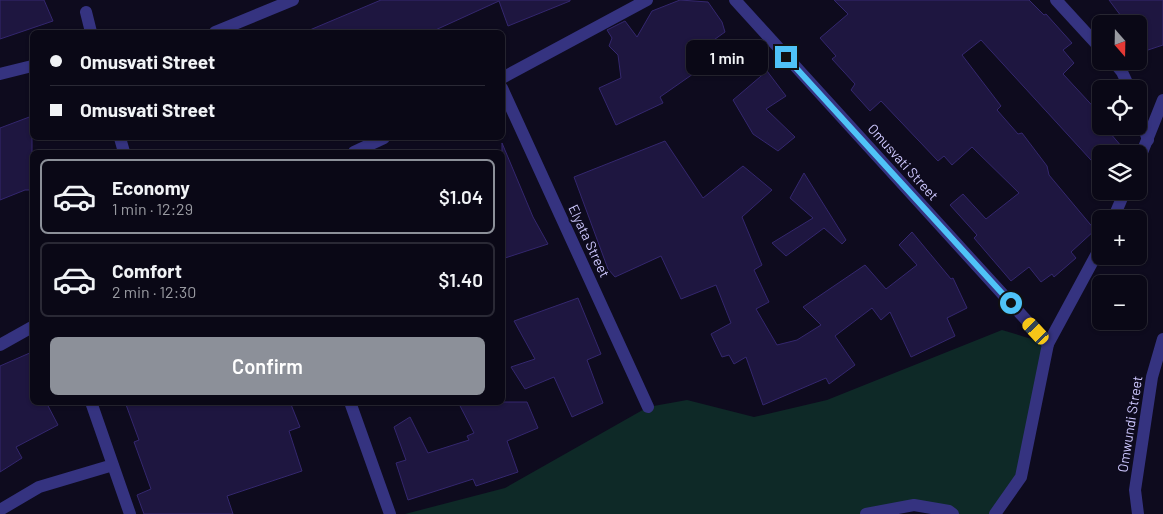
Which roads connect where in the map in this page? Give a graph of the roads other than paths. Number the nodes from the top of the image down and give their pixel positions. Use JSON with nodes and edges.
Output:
{"nodes":[{"id":1,"x":293,"y":0,"type":"edge"},
{"id":2,"x":647,"y":0,"type":"edge"},
{"id":3,"x":735,"y":0,"type":"edge"},
{"id":4,"x":1056,"y":0,"type":"edge"},
{"id":5,"x":86,"y":12,"type":"dead end"},
{"id":6,"x":90,"y":30,"type":"edge"},
{"id":7,"x":220,"y":30,"type":"edge"},
{"id":8,"x":1092,"y":39,"type":"edge"},
{"id":9,"x":30,"y":66,"type":"edge"},
{"id":10,"x":0,"y":74,"type":"edge"},
{"id":11,"x":505,"y":76,"type":"edge"},
{"id":12,"x":505,"y":95,"type":"edge"},
{"id":13,"x":1163,"y":100,"type":"edge"},
{"id":14,"x":1146,"y":135,"type":"edge"},
{"id":15,"x":380,"y":140,"type":"edge"},
{"id":16,"x":1148,"y":140,"type":"junction"},
{"id":17,"x":1146,"y":145,"type":"edge"},
{"id":18,"x":358,"y":150,"type":"edge"},
{"id":19,"x":1092,"y":263,"type":"edge"},
{"id":20,"x":30,"y":328,"type":"edge"},
{"id":21,"x":1163,"y":340,"type":"edge"},
{"id":22,"x":1048,"y":344,"type":"junction"},
{"id":23,"x":0,"y":345,"type":"edge"},
{"id":24,"x":92,"y":405,"type":"edge"},
{"id":25,"x":351,"y":405,"type":"edge"},
{"id":26,"x":648,"y":407,"type":"dead end"},
{"id":27,"x":113,"y":465,"type":"junction"},
{"id":28,"x":0,"y":510,"type":"edge"},
{"id":29,"x":130,"y":514,"type":"edge"},
{"id":30,"x":390,"y":514,"type":"edge"},
{"id":31,"x":866,"y":514,"type":"edge"},
{"id":32,"x":953,"y":514,"type":"edge"},
{"id":33,"x":996,"y":514,"type":"edge"},
{"id":34,"x":1138,"y":514,"type":"edge"}],
"edges":[{"from":1,"to":7,"type":"street"},
{"from":2,"to":11,"type":"street"},
{"from":3,"to":22,"type":"street","name":"Omusvati Street"},
{"from":4,"to":8,"type":"street"},
{"from":5,"to":6,"type":"street"},
{"from":9,"to":10,"type":"street"},
{"from":12,"to":26,"type":"street","name":"Elyata Street"},
{"from":13,"to":16,"type":"street"},
{"from":14,"to":16,"type":"street"},
{"from":15,"to":18,"type":"street"},
{"from":16,"to":17,"type":"street"},
{"from":19,"to":22,"type":"street"},
{"from":20,"to":23,"type":"street"},
{"from":21,"to":34,"type":"street","name":"Omwundi Street"},
{"from":22,"to":33,"type":"street"},
{"from":24,"to":27,"type":"street"},
{"from":25,"to":30,"type":"street"},
{"from":27,"to":28,"type":"street"},
{"from":27,"to":29,"type":"street"},
{"from":31,"to":32,"type":"street"}]}
